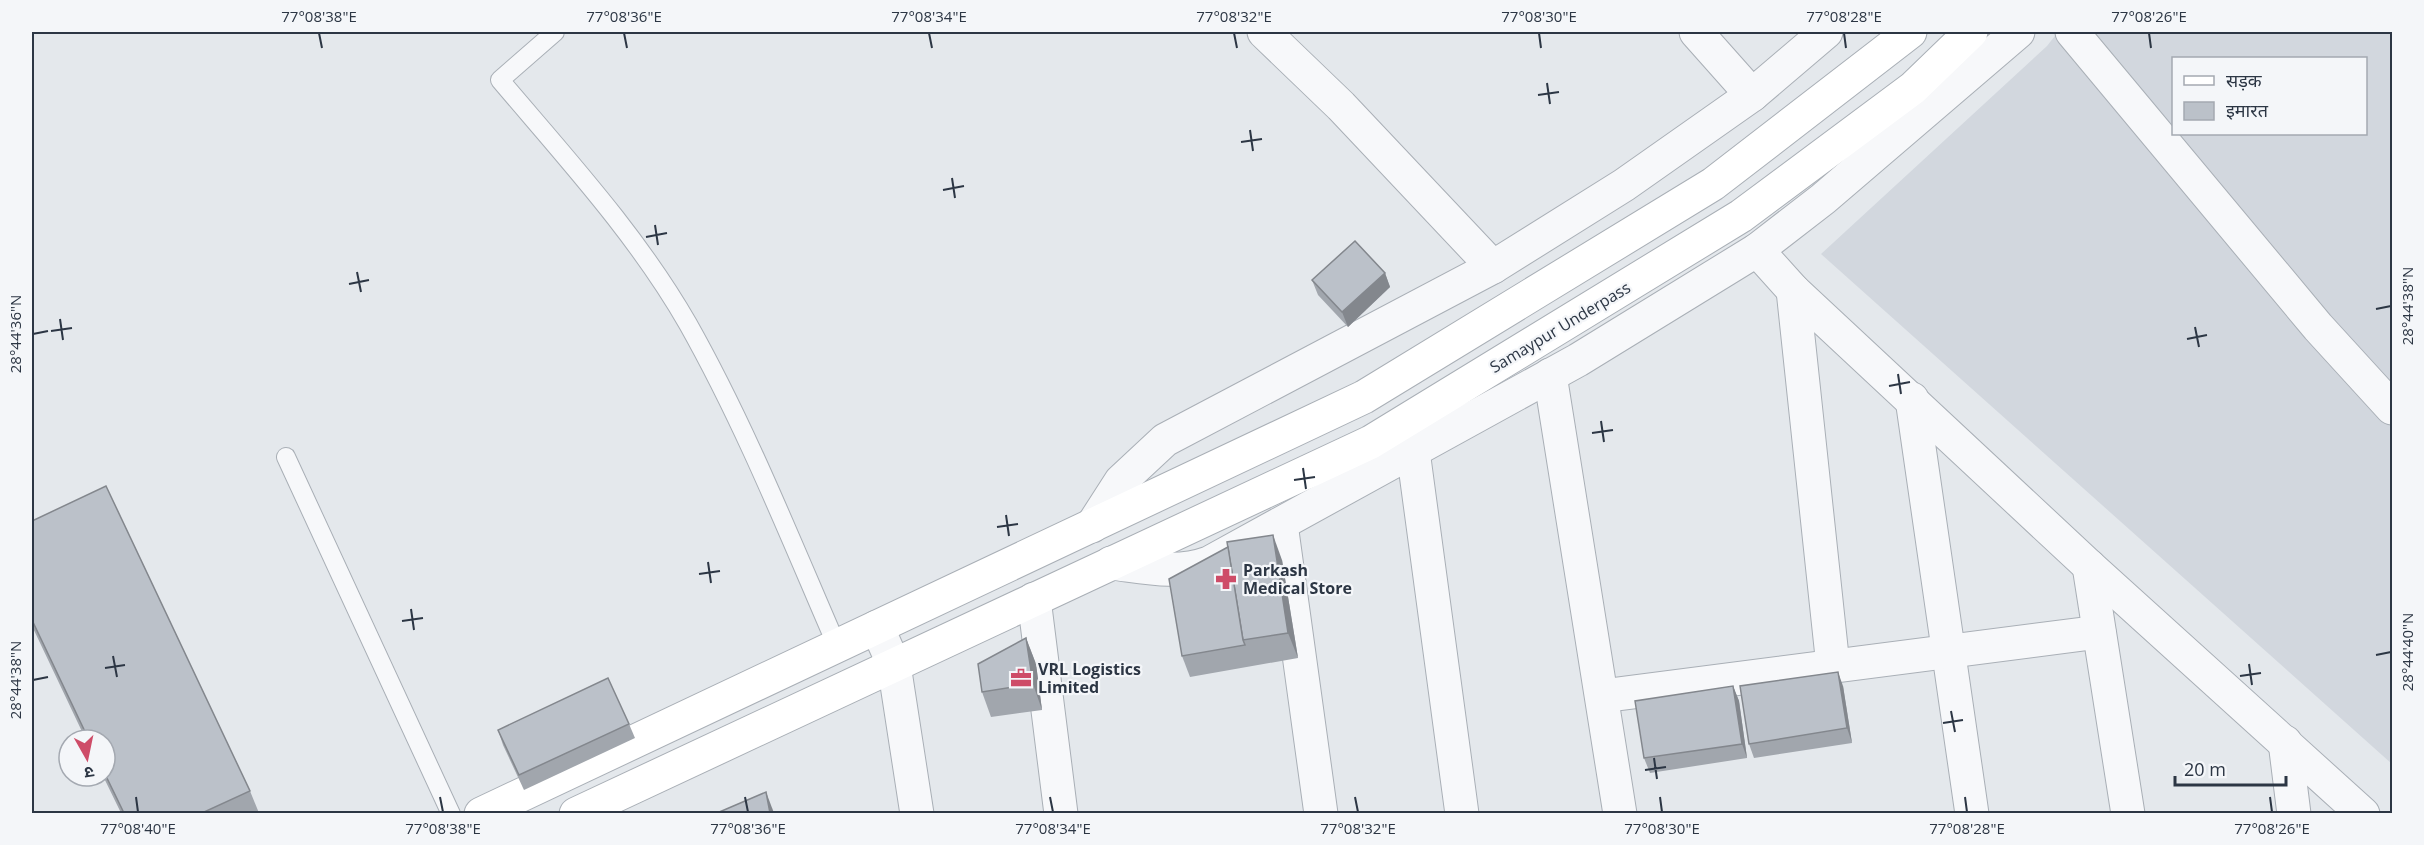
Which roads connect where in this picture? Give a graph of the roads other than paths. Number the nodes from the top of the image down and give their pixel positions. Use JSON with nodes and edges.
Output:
{"nodes":[{"id":1,"x":555,"y":32,"type":"edge"},
{"id":2,"x":1264,"y":32,"type":"edge"},
{"id":3,"x":1696,"y":32,"type":"edge"},
{"id":4,"x":1826,"y":32,"type":"edge"},
{"id":5,"x":1910,"y":32,"type":"edge"},
{"id":6,"x":1971,"y":32,"type":"edge"},
{"id":7,"x":2018,"y":32,"type":"edge"},
{"id":8,"x":2072,"y":32,"type":"edge"},
{"id":9,"x":1752,"y":95,"type":"junction"},
{"id":10,"x":1757,"y":250,"type":"junction"},
{"id":11,"x":1493,"y":267,"type":"junction"},
{"id":12,"x":1793,"y":290,"type":"junction"},
{"id":13,"x":1550,"y":375,"type":"junction"},
{"id":14,"x":1912,"y":399,"type":"junction"},
{"id":15,"x":2392,"y":408,"type":"edge"},
{"id":16,"x":1413,"y":451,"type":"junction"},
{"id":17,"x":286,"y":457,"type":"dead end"},
{"id":18,"x":1281,"y":524,"type":"junction"},
{"id":19,"x":1092,"y":526,"type":"junction"},
{"id":20,"x":1111,"y":563,"type":"junction"},
{"id":21,"x":2089,"y":566,"type":"junction"},
{"id":22,"x":1034,"y":599,"type":"junction"},
{"id":23,"x":877,"y":627,"type":"junction"},
{"id":24,"x":2099,"y":632,"type":"junction"},
{"id":25,"x":837,"y":646,"type":"junction"},
{"id":26,"x":1949,"y":652,"type":"junction"},
{"id":27,"x":894,"y":665,"type":"junction"},
{"id":28,"x":1833,"y":666,"type":"junction"},
{"id":29,"x":1602,"y":696,"type":"junction"},
{"id":30,"x":2285,"y":742,"type":"junction"},
{"id":31,"x":452,"y":813,"type":"edge"},
{"id":32,"x":481,"y":813,"type":"edge"},
{"id":33,"x":576,"y":813,"type":"edge"},
{"id":34,"x":917,"y":813,"type":"edge"},
{"id":35,"x":1061,"y":813,"type":"edge"},
{"id":36,"x":1321,"y":813,"type":"edge"},
{"id":37,"x":1462,"y":813,"type":"edge"},
{"id":38,"x":1620,"y":813,"type":"edge"},
{"id":39,"x":1972,"y":813,"type":"edge"},
{"id":40,"x":2128,"y":813,"type":"edge"},
{"id":41,"x":2294,"y":813,"type":"edge"},
{"id":42,"x":2363,"y":813,"type":"edge"}],
"edges":[{"from":1,"to":25,"type":"lane"},
{"from":2,"to":11,"type":"street"},
{"from":3,"to":9,"type":"street"},
{"from":4,"to":9,"type":"street"},
{"from":5,"to":19,"type":"main road"},
{"from":6,"to":20,"type":"main road","name":"Samaypur Underpass"},
{"from":7,"to":10,"type":"street"},
{"from":8,"to":15,"type":"street"},
{"from":9,"to":11,"type":"street"},
{"from":10,"to":12,"type":"street"},
{"from":10,"to":13,"type":"street"},
{"from":11,"to":19,"type":"street"},
{"from":12,"to":14,"type":"street"},
{"from":12,"to":28,"type":"street"},
{"from":13,"to":16,"type":"street"},
{"from":13,"to":29,"type":"street"},
{"from":14,"to":21,"type":"street"},
{"from":14,"to":26,"type":"street"},
{"from":16,"to":18,"type":"street"},
{"from":16,"to":37,"type":"street"},
{"from":17,"to":31,"type":"lane"},
{"from":18,"to":20,"type":"street"},
{"from":18,"to":36,"type":"street"},
{"from":19,"to":23,"type":"main road"},
{"from":20,"to":22,"type":"main road","name":"Samaypur Underpass"},
{"from":21,"to":24,"type":"street"},
{"from":21,"to":30,"type":"street"},
{"from":22,"to":27,"type":"main road","name":"Samaypur Underpass"},
{"from":22,"to":35,"type":"street"},
{"from":23,"to":25,"type":"main road"},
{"from":23,"to":27,"type":"street"},
{"from":24,"to":26,"type":"street"},
{"from":24,"to":40,"type":"street"},
{"from":25,"to":32,"type":"main road"},
{"from":26,"to":28,"type":"street"},
{"from":26,"to":39,"type":"street"},
{"from":27,"to":33,"type":"main road","name":"Samaypur Underpass"},
{"from":27,"to":34,"type":"street"},
{"from":28,"to":29,"type":"street"},
{"from":29,"to":38,"type":"street"},
{"from":30,"to":41,"type":"street"},
{"from":30,"to":42,"type":"street"}]}
